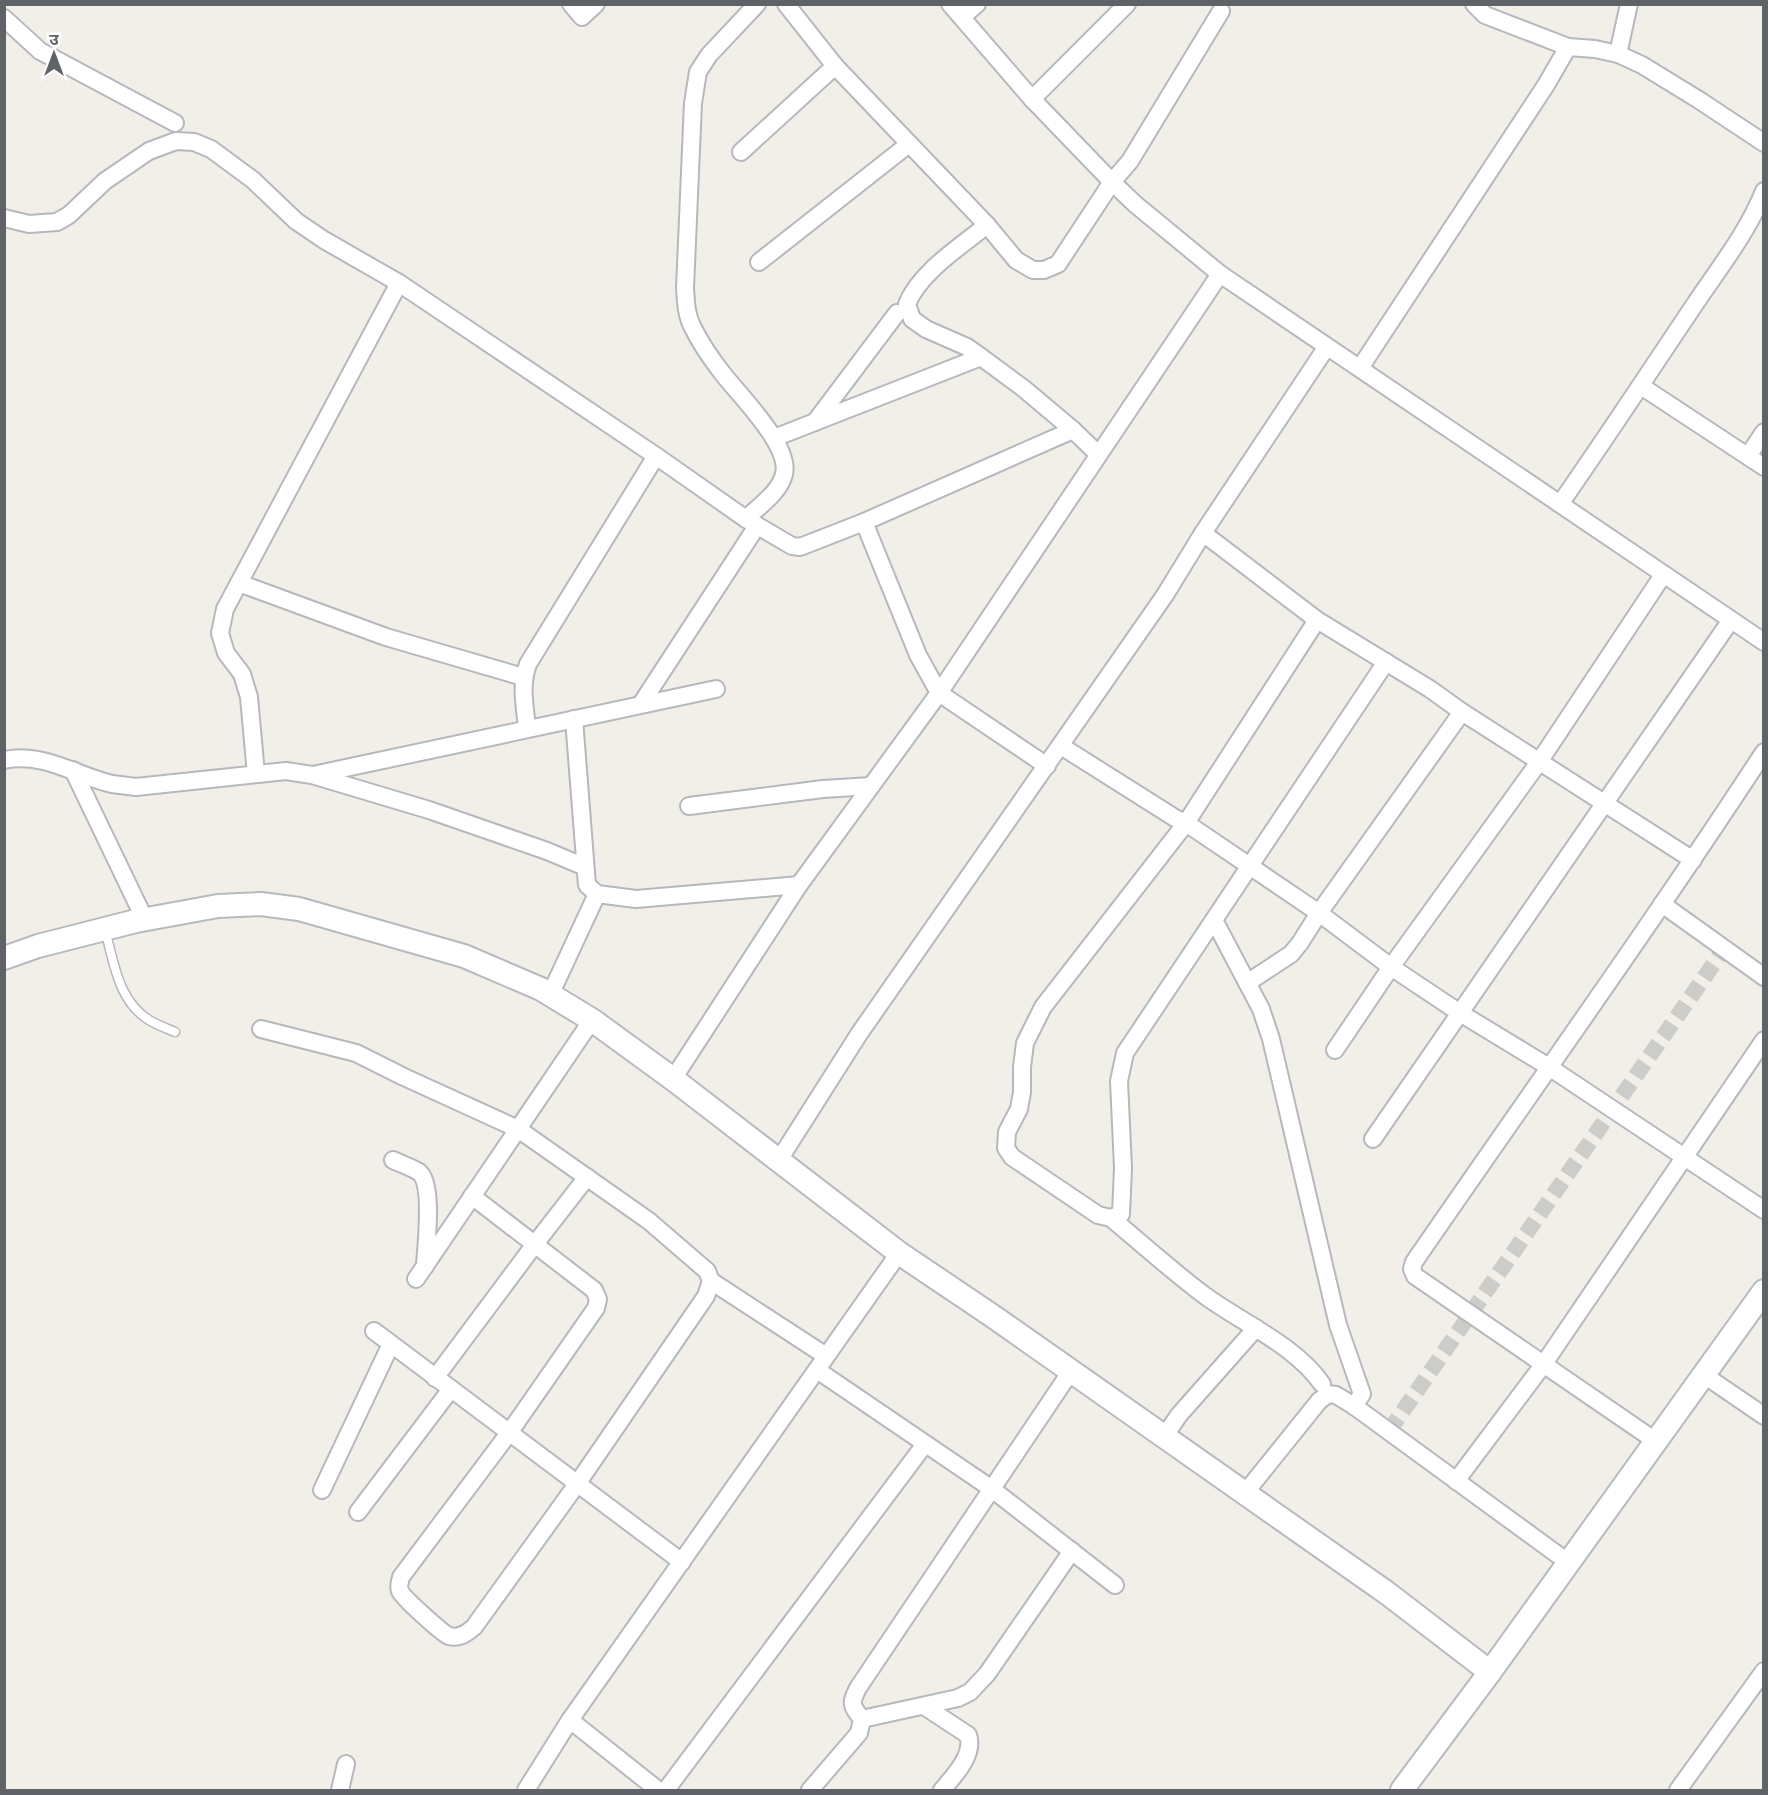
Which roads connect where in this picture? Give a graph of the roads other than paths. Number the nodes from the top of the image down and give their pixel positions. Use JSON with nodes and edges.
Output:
{"nodes":[{"id":1,"x":571,"y":4,"type":"edge"},
{"id":2,"x":596,"y":4,"type":"edge"},
{"id":3,"x":757,"y":4,"type":"edge"},
{"id":4,"x":786,"y":4,"type":"edge"},
{"id":5,"x":950,"y":4,"type":"edge"},
{"id":6,"x":977,"y":4,"type":"edge"},
{"id":7,"x":1127,"y":4,"type":"edge"},
{"id":8,"x":1474,"y":4,"type":"edge"},
{"id":9,"x":1629,"y":4,"type":"edge"},
{"id":10,"x":1221,"y":11,"type":"dead end"},
{"id":11,"x":4,"y":18,"type":"edge"},
{"id":12,"x":962,"y":18,"type":"junction"},
{"id":13,"x":1568,"y":47,"type":"junction"},
{"id":14,"x":1618,"y":54,"type":"junction"},
{"id":15,"x":835,"y":66,"type":"junction"},
{"id":16,"x":1032,"y":99,"type":"junction"},
{"id":17,"x":175,"y":123,"type":"dead end"},
{"id":18,"x":1764,"y":143,"type":"edge"},
{"id":19,"x":909,"y":144,"type":"junction"},
{"id":20,"x":741,"y":152,"type":"dead end"},
{"id":21,"x":1112,"y":182,"type":"junction"},
{"id":22,"x":1764,"y":191,"type":"edge"},
{"id":23,"x":4,"y":218,"type":"edge"},
{"id":24,"x":987,"y":225,"type":"junction"},
{"id":25,"x":759,"y":262,"type":"dead end"},
{"id":26,"x":1220,"y":274,"type":"junction"},
{"id":27,"x":399,"y":284,"type":"junction"},
{"id":28,"x":897,"y":313,"type":"dead end"},
{"id":29,"x":1326,"y":348,"type":"junction"},
{"id":30,"x":981,"y":357,"type":"junction"},
{"id":31,"x":1360,"y":368,"type":"junction"},
{"id":32,"x":1641,"y":386,"type":"junction"},
{"id":33,"x":814,"y":423,"type":"junction"},
{"id":34,"x":1073,"y":430,"type":"junction"},
{"id":35,"x":1764,"y":432,"type":"edge"},
{"id":36,"x":774,"y":438,"type":"junction"},
{"id":37,"x":1098,"y":454,"type":"junction"},
{"id":38,"x":656,"y":456,"type":"junction"},
{"id":39,"x":1748,"y":456,"type":"junction"},
{"id":40,"x":1764,"y":467,"type":"edge"},
{"id":41,"x":1560,"y":504,"type":"junction"},
{"id":42,"x":752,"y":522,"type":"junction"},
{"id":43,"x":864,"y":522,"type":"junction"},
{"id":44,"x":1203,"y":533,"type":"junction"},
{"id":45,"x":1663,"y":575,"type":"junction"},
{"id":46,"x":239,"y":583,"type":"junction"},
{"id":47,"x":1317,"y":620,"type":"junction"},
{"id":48,"x":1731,"y":620,"type":"junction"},
{"id":49,"x":1764,"y":642,"type":"edge"},
{"id":50,"x":1386,"y":662,"type":"junction"},
{"id":51,"x":523,"y":677,"type":"junction"},
{"id":52,"x":717,"y":688,"type":"dead end"},
{"id":53,"x":939,"y":693,"type":"junction"},
{"id":54,"x":641,"y":704,"type":"junction"},
{"id":55,"x":1462,"y":712,"type":"junction"},
{"id":56,"x":574,"y":719,"type":"junction"},
{"id":57,"x":527,"y":728,"type":"junction"},
{"id":58,"x":1061,"y":746,"type":"junction"},
{"id":59,"x":1764,"y":752,"type":"edge"},
{"id":60,"x":4,"y":760,"type":"edge"},
{"id":61,"x":1539,"y":762,"type":"junction"},
{"id":62,"x":1047,"y":766,"type":"junction"},
{"id":63,"x":73,"y":770,"type":"junction"},
{"id":64,"x":256,"y":774,"type":"junction"},
{"id":65,"x":312,"y":775,"type":"junction"},
{"id":66,"x":871,"y":786,"type":"junction"},
{"id":67,"x":1605,"y":803,"type":"junction"},
{"id":68,"x":689,"y":806,"type":"dead end"},
{"id":69,"x":1186,"y":823,"type":"junction"},
{"id":70,"x":1693,"y":860,"type":"junction"},
{"id":71,"x":1250,"y":866,"type":"junction"},
{"id":72,"x":585,"y":867,"type":"junction"},
{"id":73,"x":799,"y":885,"type":"junction"},
{"id":74,"x":597,"y":894,"type":"junction"},
{"id":75,"x":1662,"y":904,"type":"junction"},
{"id":76,"x":1319,"y":914,"type":"junction"},
{"id":77,"x":145,"y":920,"type":"junction"},
{"id":78,"x":1214,"y":920,"type":"junction"},
{"id":79,"x":105,"y":929,"type":"junction"},
{"id":80,"x":4,"y":958,"type":"edge"},
{"id":81,"x":1391,"y":967,"type":"junction"},
{"id":82,"x":1764,"y":977,"type":"edge"},
{"id":83,"x":1247,"y":983,"type":"junction"},
{"id":84,"x":550,"y":995,"type":"junction"},
{"id":85,"x":1460,"y":1013,"type":"junction"},
{"id":86,"x":592,"y":1020,"type":"junction"},
{"id":87,"x":261,"y":1029,"type":"dead end"},
{"id":88,"x":175,"y":1032,"type":"dead end"},
{"id":89,"x":1764,"y":1040,"type":"edge"},
{"id":90,"x":1335,"y":1050,"type":"dead end"},
{"id":91,"x":1549,"y":1067,"type":"junction"},
{"id":92,"x":673,"y":1079,"type":"junction"},
{"id":93,"x":518,"y":1129,"type":"junction"},
{"id":94,"x":1373,"y":1139,"type":"dead end"},
{"id":95,"x":1684,"y":1157,"type":"junction"},
{"id":96,"x":393,"y":1160,"type":"dead end"},
{"id":97,"x":779,"y":1160,"type":"junction"},
{"id":98,"x":587,"y":1177,"type":"junction"},
{"id":99,"x":472,"y":1196,"type":"junction"},
{"id":100,"x":1764,"y":1210,"type":"edge"},
{"id":101,"x":1111,"y":1218,"type":"junction"},
{"id":102,"x":535,"y":1244,"type":"junction"},
{"id":103,"x":899,"y":1253,"type":"junction"},
{"id":104,"x":711,"y":1281,"type":"junction"},
{"id":105,"x":1764,"y":1291,"type":"edge"},
{"id":106,"x":1256,"y":1328,"type":"junction"},
{"id":107,"x":374,"y":1331,"type":"dead end"},
{"id":108,"x":391,"y":1344,"type":"junction"},
{"id":109,"x":821,"y":1363,"type":"junction"},
{"id":110,"x":1543,"y":1365,"type":"junction"},
{"id":111,"x":1071,"y":1371,"type":"junction"},
{"id":112,"x":1704,"y":1375,"type":"junction"},
{"id":113,"x":435,"y":1378,"type":"junction"},
{"id":114,"x":1322,"y":1384,"type":"dead end"},
{"id":115,"x":451,"y":1389,"type":"junction"},
{"id":116,"x":1354,"y":1406,"type":"junction"},
{"id":117,"x":1764,"y":1416,"type":"edge"},
{"id":118,"x":509,"y":1433,"type":"junction"},
{"id":119,"x":1164,"y":1437,"type":"junction"},
{"id":120,"x":1657,"y":1442,"type":"junction"},
{"id":121,"x":925,"y":1444,"type":"junction"},
{"id":122,"x":1456,"y":1481,"type":"junction"},
{"id":123,"x":577,"y":1484,"type":"junction"},
{"id":124,"x":992,"y":1489,"type":"junction"},
{"id":125,"x":322,"y":1490,"type":"dead end"},
{"id":126,"x":1245,"y":1493,"type":"junction"},
{"id":127,"x":358,"y":1512,"type":"dead end"},
{"id":128,"x":1072,"y":1551,"type":"junction"},
{"id":129,"x":682,"y":1562,"type":"junction"},
{"id":130,"x":1569,"y":1563,"type":"junction"},
{"id":131,"x":1116,"y":1585,"type":"dead end"},
{"id":132,"x":1764,"y":1671,"type":"edge"},
{"id":133,"x":1490,"y":1672,"type":"junction"},
{"id":134,"x":924,"y":1706,"type":"junction"},
{"id":135,"x":862,"y":1719,"type":"junction"},
{"id":136,"x":570,"y":1720,"type":"junction"},
{"id":137,"x":346,"y":1764,"type":"dead end"},
{"id":138,"x":340,"y":1791,"type":"edge"},
{"id":139,"x":526,"y":1791,"type":"edge"},
{"id":140,"x":658,"y":1791,"type":"edge"},
{"id":141,"x":666,"y":1791,"type":"edge"},
{"id":142,"x":810,"y":1791,"type":"edge"},
{"id":143,"x":942,"y":1791,"type":"edge"},
{"id":144,"x":1402,"y":1791,"type":"edge"},
{"id":145,"x":1678,"y":1791,"type":"edge"}],
"edges":[{"from":1,"to":2,"type":"street"},
{"from":3,"to":36,"type":"street"},
{"from":4,"to":15,"type":"street"},
{"from":5,"to":12,"type":"street"},
{"from":6,"to":12,"type":"street"},
{"from":7,"to":16,"type":"street"},
{"from":8,"to":13,"type":"street"},
{"from":9,"to":14,"type":"street"},
{"from":10,"to":21,"type":"street"},
{"from":11,"to":17,"type":"street"},
{"from":12,"to":16,"type":"street"},
{"from":13,"to":14,"type":"street"},
{"from":13,"to":31,"type":"street"},
{"from":14,"to":18,"type":"street"},
{"from":15,"to":19,"type":"street"},
{"from":15,"to":20,"type":"street"},
{"from":16,"to":21,"type":"street"},
{"from":19,"to":24,"type":"street"},
{"from":19,"to":25,"type":"street"},
{"from":21,"to":24,"type":"street"},
{"from":21,"to":26,"type":"street"},
{"from":22,"to":32,"type":"street"},
{"from":23,"to":27,"type":"street"},
{"from":24,"to":30,"type":"street"},
{"from":26,"to":29,"type":"street"},
{"from":26,"to":37,"type":"street"},
{"from":27,"to":38,"type":"street"},
{"from":27,"to":46,"type":"street"},
{"from":28,"to":33,"type":"street"},
{"from":29,"to":31,"type":"street"},
{"from":29,"to":44,"type":"street"},
{"from":30,"to":33,"type":"street"},
{"from":30,"to":34,"type":"street"},
{"from":31,"to":41,"type":"street"},
{"from":32,"to":39,"type":"street"},
{"from":32,"to":41,"type":"street"},
{"from":33,"to":36,"type":"street"},
{"from":34,"to":37,"type":"street"},
{"from":34,"to":43,"type":"street"},
{"from":35,"to":39,"type":"street"},
{"from":36,"to":42,"type":"street"},
{"from":37,"to":53,"type":"street"},
{"from":38,"to":42,"type":"street"},
{"from":38,"to":51,"type":"street"},
{"from":39,"to":40,"type":"street"},
{"from":41,"to":45,"type":"street"},
{"from":42,"to":43,"type":"street"},
{"from":42,"to":54,"type":"street"},
{"from":43,"to":53,"type":"street"},
{"from":44,"to":47,"type":"street"},
{"from":44,"to":58,"type":"street"},
{"from":45,"to":48,"type":"street"},
{"from":45,"to":61,"type":"street"},
{"from":46,"to":51,"type":"street"},
{"from":46,"to":64,"type":"street"},
{"from":47,"to":50,"type":"street"},
{"from":47,"to":69,"type":"street"},
{"from":48,"to":49,"type":"street"},
{"from":48,"to":67,"type":"street"},
{"from":50,"to":55,"type":"street"},
{"from":50,"to":71,"type":"street"},
{"from":51,"to":57,"type":"street"},
{"from":52,"to":54,"type":"street"},
{"from":53,"to":62,"type":"street"},
{"from":53,"to":66,"type":"street"},
{"from":54,"to":56,"type":"street"},
{"from":55,"to":61,"type":"street"},
{"from":55,"to":76,"type":"street"},
{"from":56,"to":57,"type":"street"},
{"from":56,"to":72,"type":"street"},
{"from":57,"to":65,"type":"street"},
{"from":58,"to":62,"type":"street"},
{"from":58,"to":69,"type":"street"},
{"from":59,"to":70,"type":"street"},
{"from":60,"to":63,"type":"street"},
{"from":61,"to":67,"type":"street"},
{"from":61,"to":81,"type":"street"},
{"from":62,"to":97,"type":"street"},
{"from":63,"to":64,"type":"street"},
{"from":63,"to":77,"type":"street"},
{"from":64,"to":65,"type":"street"},
{"from":65,"to":72,"type":"street"},
{"from":66,"to":68,"type":"street"},
{"from":66,"to":73,"type":"street"},
{"from":67,"to":70,"type":"street"},
{"from":67,"to":85,"type":"street"},
{"from":69,"to":71,"type":"street"},
{"from":69,"to":101,"type":"street"},
{"from":70,"to":75,"type":"street"},
{"from":71,"to":76,"type":"street"},
{"from":71,"to":78,"type":"street"},
{"from":72,"to":74,"type":"street"},
{"from":73,"to":74,"type":"street"},
{"from":73,"to":92,"type":"street"},
{"from":74,"to":84,"type":"street"},
{"from":75,"to":82,"type":"street"},
{"from":75,"to":91,"type":"street"},
{"from":76,"to":81,"type":"street"},
{"from":76,"to":83,"type":"street"},
{"from":77,"to":79,"type":"street"},
{"from":77,"to":84,"type":"street"},
{"from":78,"to":83,"type":"street"},
{"from":78,"to":101,"type":"street"},
{"from":79,"to":80,"type":"street"},
{"from":79,"to":88,"type":"lane"},
{"from":81,"to":85,"type":"street"},
{"from":81,"to":90,"type":"street"},
{"from":83,"to":116,"type":"street"},
{"from":84,"to":86,"type":"street"},
{"from":85,"to":91,"type":"street"},
{"from":85,"to":94,"type":"street"},
{"from":86,"to":92,"type":"street"},
{"from":86,"to":93,"type":"street"},
{"from":87,"to":93,"type":"street"},
{"from":89,"to":95,"type":"street"},
{"from":91,"to":95,"type":"street"},
{"from":91,"to":110,"type":"street"},
{"from":92,"to":97,"type":"street"},
{"from":93,"to":98,"type":"street"},
{"from":93,"to":99,"type":"street"},
{"from":95,"to":100,"type":"street"},
{"from":95,"to":110,"type":"street"},
{"from":96,"to":99,"type":"street"},
{"from":97,"to":103,"type":"street"},
{"from":98,"to":102,"type":"street"},
{"from":98,"to":104,"type":"street"},
{"from":99,"to":102,"type":"street"},
{"from":101,"to":106,"type":"street"},
{"from":102,"to":113,"type":"street"},
{"from":102,"to":118,"type":"street"},
{"from":103,"to":109,"type":"street"},
{"from":103,"to":111,"type":"street"},
{"from":104,"to":109,"type":"street"},
{"from":104,"to":123,"type":"street"},
{"from":105,"to":112,"type":"street"},
{"from":106,"to":114,"type":"street"},
{"from":106,"to":119,"type":"street"},
{"from":107,"to":108,"type":"street"},
{"from":108,"to":113,"type":"street"},
{"from":108,"to":125,"type":"street"},
{"from":109,"to":121,"type":"street"},
{"from":109,"to":129,"type":"street"},
{"from":110,"to":120,"type":"street"},
{"from":110,"to":122,"type":"street"},
{"from":111,"to":119,"type":"street"},
{"from":111,"to":124,"type":"street"},
{"from":112,"to":117,"type":"street"},
{"from":112,"to":120,"type":"street"},
{"from":113,"to":115,"type":"street"},
{"from":115,"to":118,"type":"street"},
{"from":115,"to":127,"type":"street"},
{"from":116,"to":122,"type":"street"},
{"from":116,"to":126,"type":"street"},
{"from":118,"to":123,"type":"street"},
{"from":118,"to":123,"type":"street"},
{"from":119,"to":126,"type":"street"},
{"from":120,"to":130,"type":"street"},
{"from":121,"to":124,"type":"street"},
{"from":121,"to":141,"type":"street"},
{"from":122,"to":130,"type":"street"},
{"from":123,"to":129,"type":"street"},
{"from":124,"to":128,"type":"street"},
{"from":124,"to":135,"type":"street"},
{"from":126,"to":133,"type":"street"},
{"from":128,"to":131,"type":"street"},
{"from":128,"to":134,"type":"street"},
{"from":129,"to":136,"type":"street"},
{"from":130,"to":133,"type":"street"},
{"from":132,"to":145,"type":"street"},
{"from":133,"to":144,"type":"street"},
{"from":134,"to":135,"type":"street"},
{"from":134,"to":143,"type":"street"},
{"from":135,"to":142,"type":"street"},
{"from":136,"to":139,"type":"street"},
{"from":136,"to":140,"type":"street"},
{"from":137,"to":138,"type":"street"}]}
